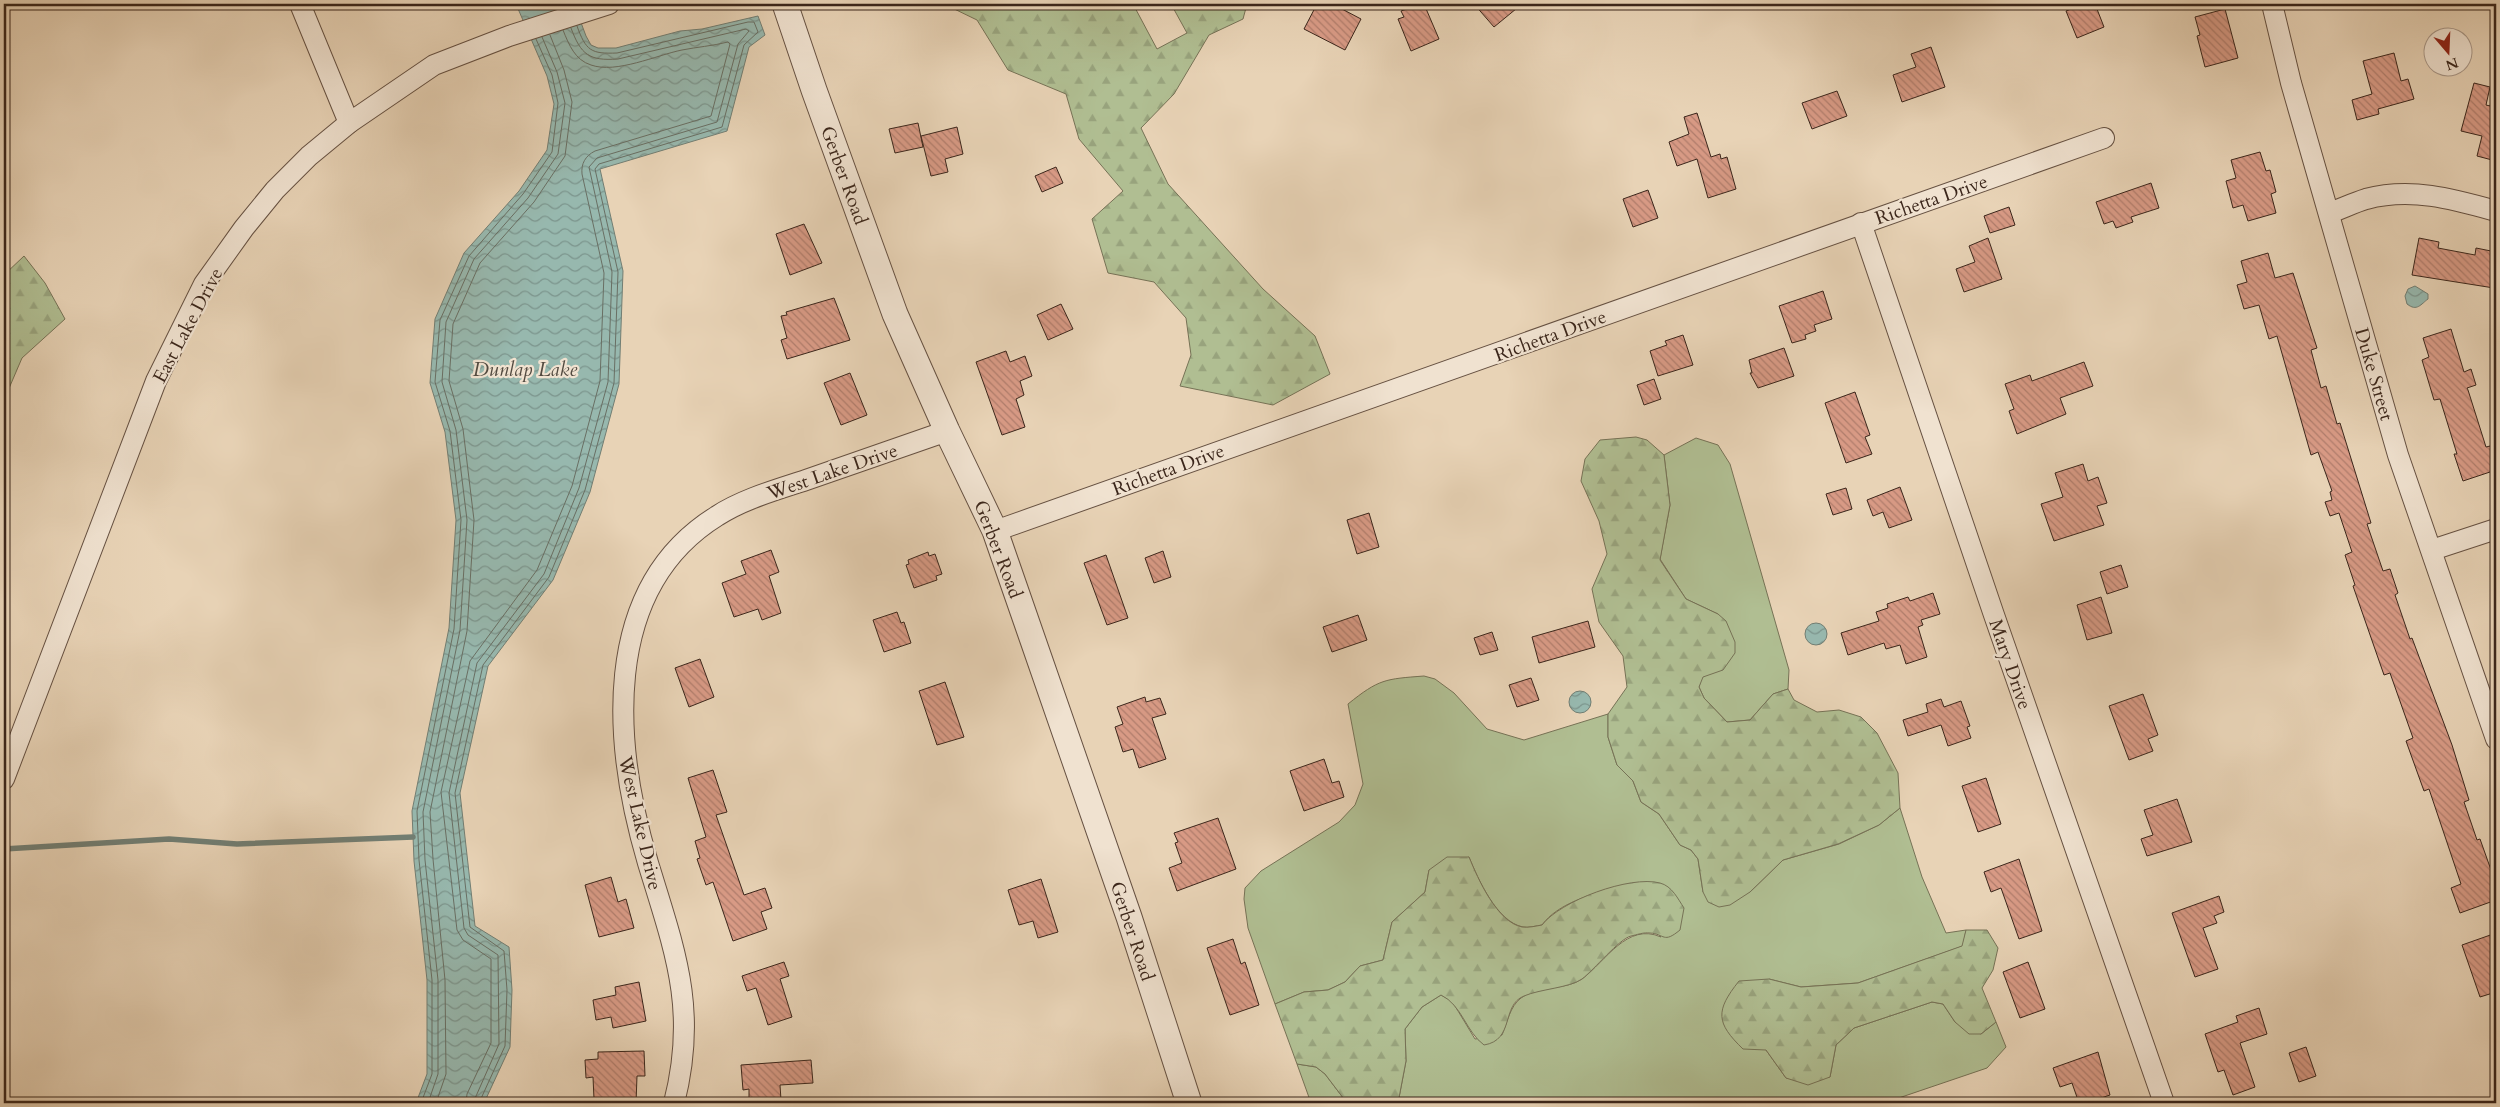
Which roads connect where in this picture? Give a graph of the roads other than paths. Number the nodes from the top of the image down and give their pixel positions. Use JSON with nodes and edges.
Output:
{"nodes":[{"id":1,"x":300,"y":4,"type":"edge"},
{"id":2,"x":609,"y":4,"type":"edge"},
{"id":3,"x":786,"y":4,"type":"edge"},
{"id":4,"x":2272,"y":4,"type":"edge"},
{"id":5,"x":349,"y":123,"type":"junction"},
{"id":6,"x":2104,"y":138,"type":"dead end"},
{"id":7,"x":2496,"y":211,"type":"edge"},
{"id":8,"x":2329,"y":213,"type":"junction"},
{"id":9,"x":1861,"y":223,"type":"junction"},
{"id":10,"x":947,"y":431,"type":"junction"},
{"id":11,"x":2496,"y":529,"type":"edge"},
{"id":12,"x":995,"y":531,"type":"junction"},
{"id":13,"x":2432,"y":550,"type":"junction"},
{"id":14,"x":2496,"y":739,"type":"edge"},
{"id":15,"x":4,"y":779,"type":"edge"},
{"id":16,"x":674,"y":1103,"type":"edge"},
{"id":17,"x":1189,"y":1103,"type":"edge"},
{"id":18,"x":2164,"y":1103,"type":"edge"}],
"edges":[{"from":1,"to":5,"type":"street"},
{"from":2,"to":5,"type":"street","name":"East Lake Drive"},
{"from":3,"to":10,"type":"street","name":"Gerber Road"},
{"from":4,"to":8,"type":"street","name":"Duke Street"},
{"from":5,"to":15,"type":"street","name":"East Lake Drive"},
{"from":6,"to":9,"type":"street","name":"Richetta Drive"},
{"from":7,"to":8,"type":"street"},
{"from":8,"to":13,"type":"street","name":"Duke Street"},
{"from":9,"to":12,"type":"street","name":"Richetta Drive"},
{"from":9,"to":18,"type":"street","name":"Mary Drive"},
{"from":10,"to":12,"type":"street","name":"Gerber Road"},
{"from":10,"to":16,"type":"street","name":"West Lake Drive"},
{"from":11,"to":13,"type":"street"},
{"from":12,"to":17,"type":"street","name":"Gerber Road"},
{"from":13,"to":14,"type":"street","name":"Duke Street"}]}
